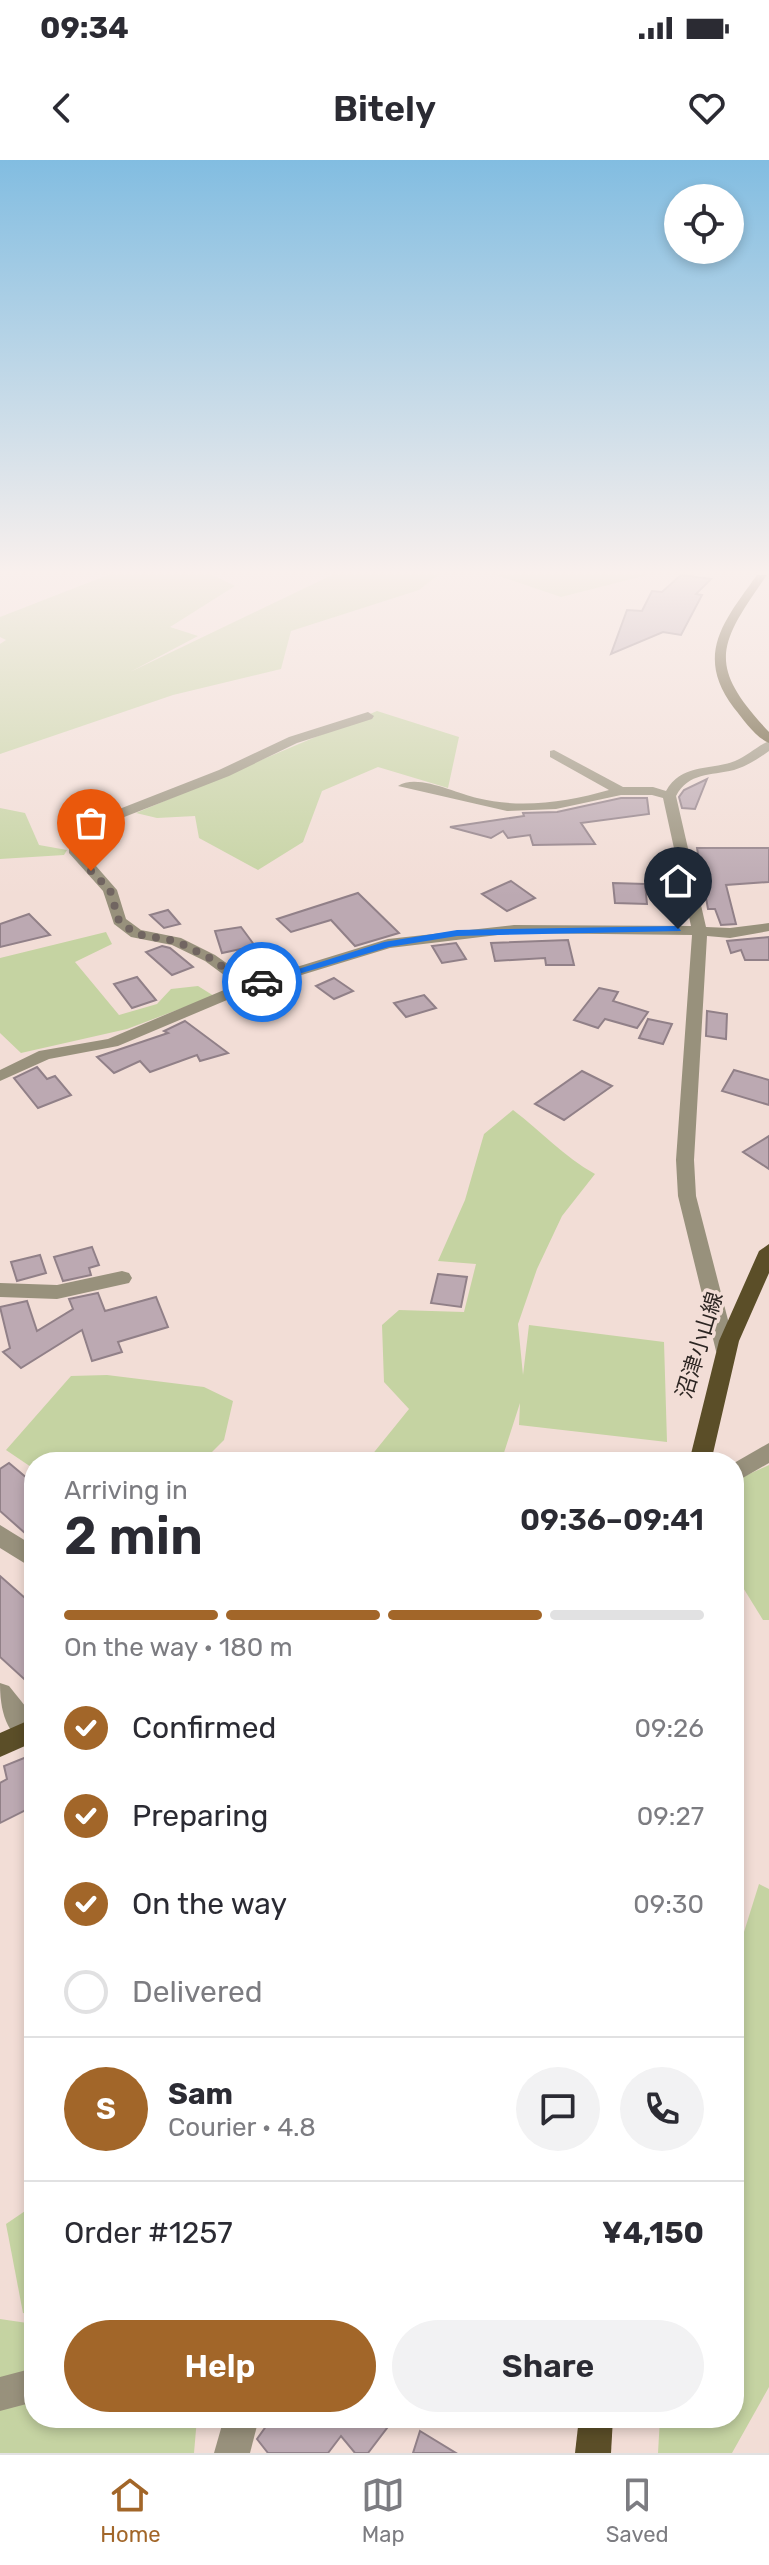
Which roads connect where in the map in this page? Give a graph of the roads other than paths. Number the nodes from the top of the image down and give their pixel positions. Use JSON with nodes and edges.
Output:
{"nodes":[{"id":1,"x":724,"y":682,"type":"edge"},
{"id":2,"x":368,"y":716,"type":"dead end"},
{"id":3,"x":769,"y":742,"type":"edge"},
{"id":4,"x":554,"y":754,"type":"dead end"},
{"id":5,"x":405,"y":786,"type":"dead end"},
{"id":6,"x":620,"y":791,"type":"junction"},
{"id":7,"x":669,"y":796,"type":"junction"},
{"id":8,"x":769,"y":927,"type":"edge"},
{"id":9,"x":700,"y":931,"type":"junction"},
{"id":10,"x":240,"y":989,"type":"junction"},
{"id":11,"x":0,"y":1076,"type":"edge"},
{"id":12,"x":769,"y":1251,"type":"edge"},
{"id":13,"x":122,"y":1278,"type":"dead end"},
{"id":14,"x":0,"y":1290,"type":"edge"},
{"id":15,"x":726,"y":1351,"type":"junction"},
{"id":16,"x":702,"y":1452,"type":"edge"},
{"id":17,"x":769,"y":1452,"type":"edge"},
{"id":18,"x":744,"y":1468,"type":"edge"},
{"id":19,"x":0,"y":1535,"type":"edge"},
{"id":20,"x":24,"y":1552,"type":"edge"},
{"id":21,"x":0,"y":1694,"type":"edge"},
{"id":22,"x":24,"y":1722,"type":"edge"},
{"id":23,"x":24,"y":1736,"type":"edge"},
{"id":24,"x":0,"y":1745,"type":"edge"},
{"id":25,"x":24,"y":2388,"type":"edge"},
{"id":26,"x":0,"y":2394,"type":"edge"},
{"id":27,"x":239,"y":2428,"type":"edge"},
{"id":28,"x":595,"y":2428,"type":"edge"},
{"id":29,"x":232,"y":2453,"type":"edge"},
{"id":30,"x":593,"y":2453,"type":"edge"}],
"edges":[{"from":1,"to":3,"type":"main road"},
{"from":2,"to":10,"type":"street"},
{"from":3,"to":7,"type":"street"},
{"from":4,"to":6,"type":"street"},
{"from":5,"to":6,"type":"street"},
{"from":6,"to":7,"type":"street"},
{"from":7,"to":9,"type":"street"},
{"from":8,"to":9,"type":"street"},
{"from":9,"to":10,"type":"street"},
{"from":9,"to":15,"type":"street"},
{"from":10,"to":11,"type":"street"},
{"from":12,"to":15,"type":"main road","name":"沼津小山線"},
{"from":13,"to":14,"type":"street"},
{"from":15,"to":16,"type":"main road","name":"沼津小山線"},
{"from":17,"to":18,"type":"street"},
{"from":19,"to":20,"type":"street"},
{"from":21,"to":22,"type":"street"},
{"from":23,"to":24,"type":"main road"},
{"from":25,"to":26,"type":"street"},
{"from":27,"to":29,"type":"street"},
{"from":28,"to":30,"type":"main road"}]}
